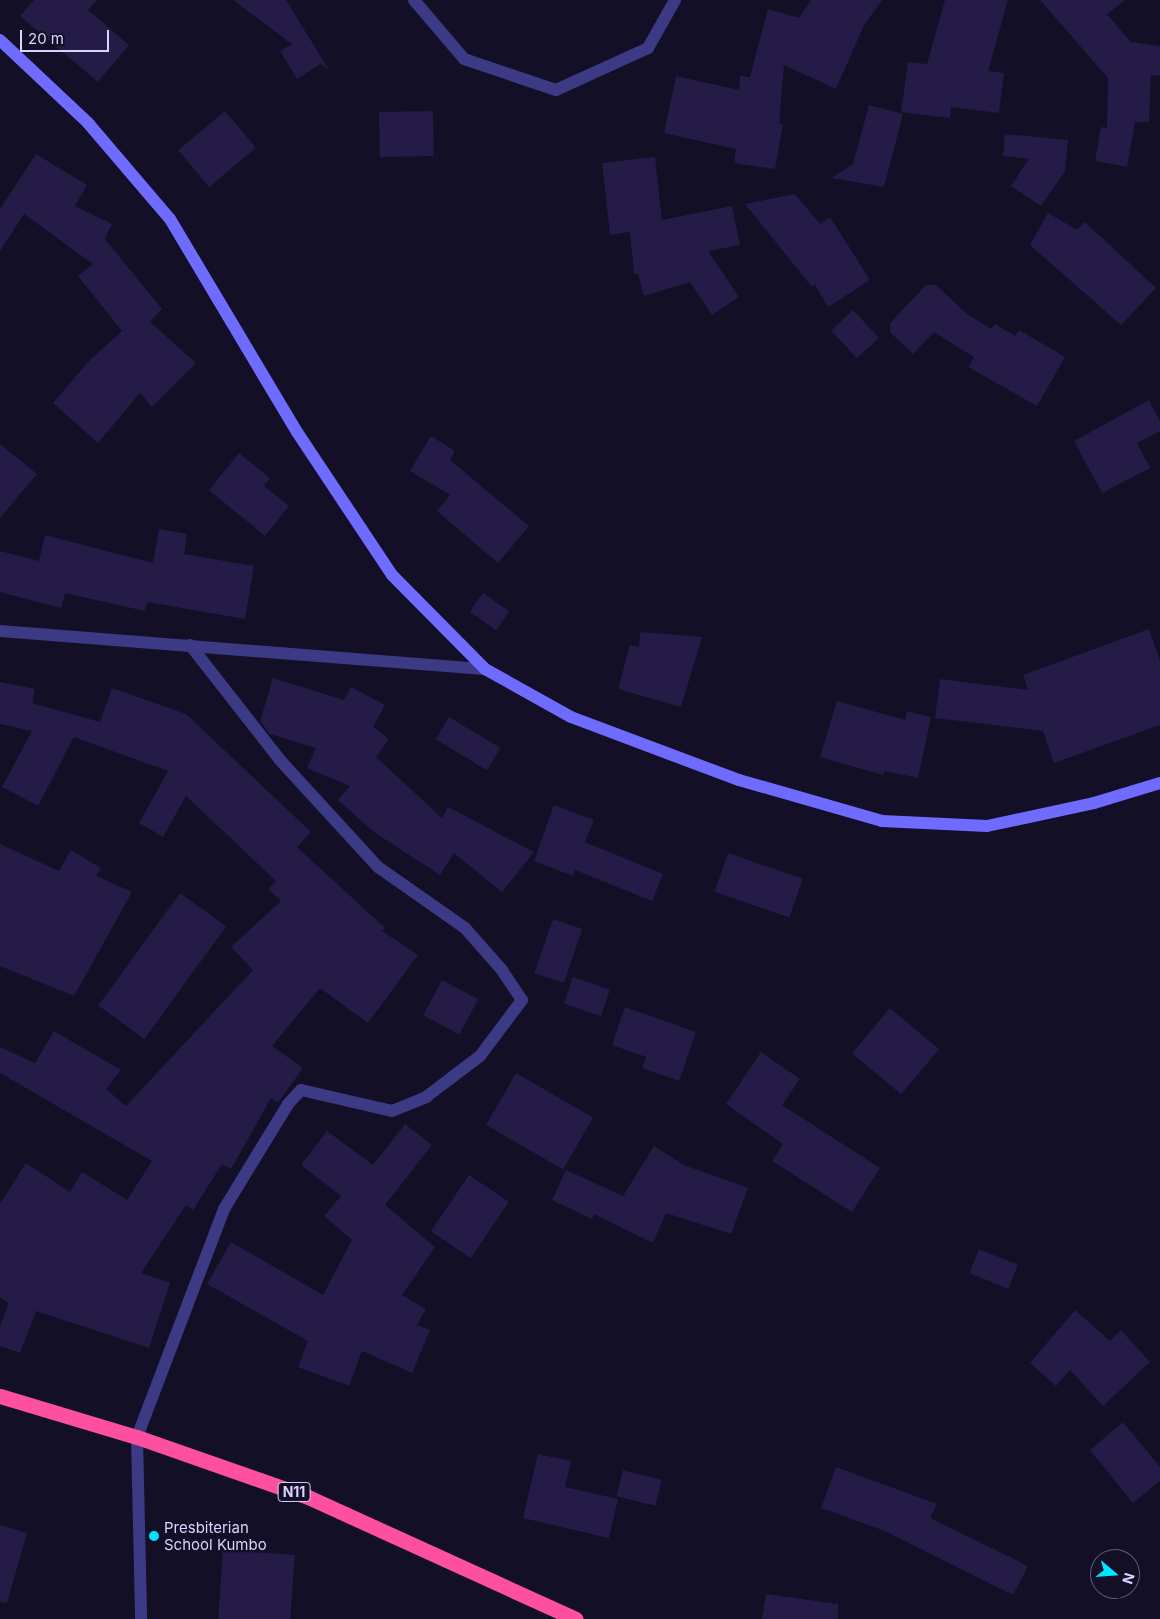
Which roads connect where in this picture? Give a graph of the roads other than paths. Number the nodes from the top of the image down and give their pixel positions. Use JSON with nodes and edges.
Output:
{"nodes":[{"id":1,"x":414,"y":0,"type":"edge"},
{"id":2,"x":675,"y":0,"type":"edge"},
{"id":3,"x":0,"y":40,"type":"edge"},
{"id":4,"x":0,"y":631,"type":"edge"},
{"id":5,"x":190,"y":644,"type":"junction"},
{"id":6,"x":485,"y":669,"type":"junction"},
{"id":7,"x":1160,"y":783,"type":"edge"},
{"id":8,"x":0,"y":1396,"type":"edge"},
{"id":9,"x":138,"y":1437,"type":"junction"},
{"id":10,"x":141,"y":1619,"type":"edge"},
{"id":11,"x":576,"y":1619,"type":"edge"}],
"edges":[{"from":1,"to":2,"type":"street"},
{"from":3,"to":6,"type":"main road"},
{"from":4,"to":5,"type":"street"},
{"from":5,"to":6,"type":"street"},
{"from":5,"to":9,"type":"street"},
{"from":6,"to":7,"type":"main road"},
{"from":8,"to":9,"type":"highway","number":"N11"},
{"from":9,"to":10,"type":"street"},
{"from":9,"to":11,"type":"highway","number":"N11"}]}
